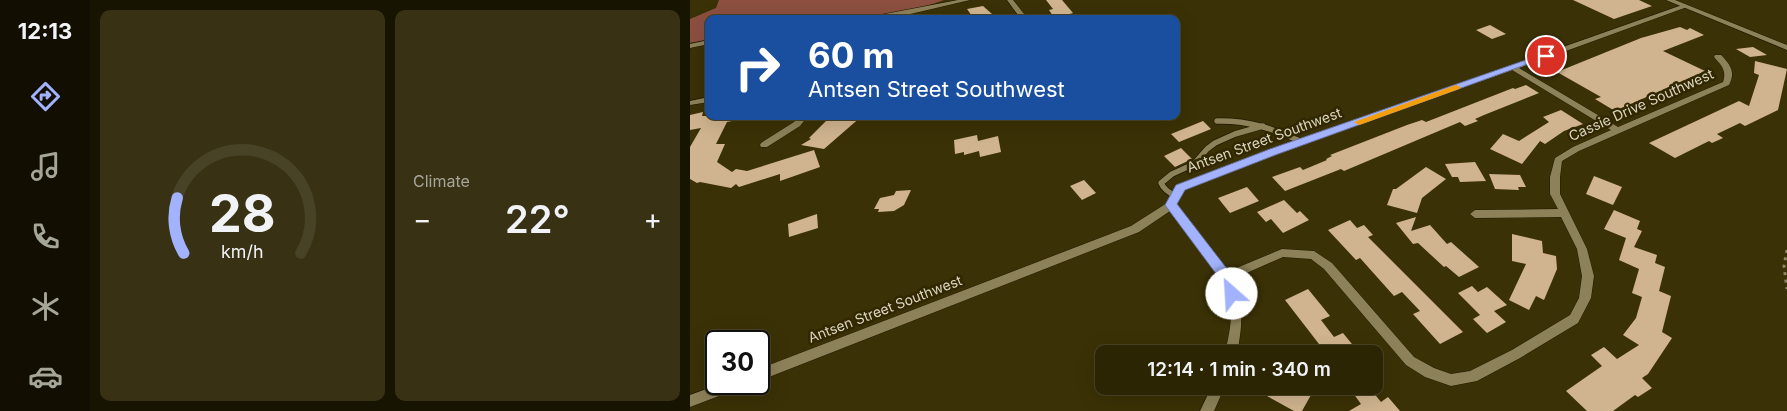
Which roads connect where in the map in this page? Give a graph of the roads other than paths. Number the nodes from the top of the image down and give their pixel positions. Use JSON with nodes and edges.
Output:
{"nodes":[{"id":1,"x":967,"y":0,"type":"edge"},
{"id":2,"x":1010,"y":0,"type":"edge"},
{"id":3,"x":1669,"y":0,"type":"edge"},
{"id":4,"x":1685,"y":6,"type":"junction"},
{"id":5,"x":891,"y":15,"type":"edge"},
{"id":6,"x":1022,"y":15,"type":"edge"},
{"id":7,"x":705,"y":43,"type":"edge"},
{"id":8,"x":690,"y":46,"type":"edge"},
{"id":9,"x":1787,"y":48,"type":"edge"},
{"id":10,"x":1718,"y":57,"type":"dead end"},
{"id":11,"x":1513,"y":67,"type":"junction"},
{"id":12,"x":705,"y":100,"type":"edge"},
{"id":13,"x":690,"y":103,"type":"edge"},
{"id":14,"x":800,"y":120,"type":"edge"},
{"id":15,"x":1217,"y":120,"type":"dead end"},
{"id":16,"x":1263,"y":126,"type":"junction"},
{"id":17,"x":1618,"y":131,"type":"junction"},
{"id":18,"x":1302,"y":142,"type":"junction"},
{"id":19,"x":764,"y":145,"type":"dead end"},
{"id":20,"x":1174,"y":200,"type":"junction"},
{"id":21,"x":1563,"y":213,"type":"junction"},
{"id":22,"x":1475,"y":214,"type":"dead end"},
{"id":23,"x":1226,"y":277,"type":"junction"},
{"id":24,"x":1233,"y":345,"type":"edge"},
{"id":25,"x":770,"y":371,"type":"edge"},
{"id":26,"x":706,"y":395,"type":"edge"},
{"id":27,"x":1215,"y":395,"type":"edge"},
{"id":28,"x":690,"y":401,"type":"edge"},
{"id":29,"x":1207,"y":411,"type":"edge"}],
"edges":[{"from":1,"to":5,"type":"street"},
{"from":2,"to":6,"type":"street"},
{"from":3,"to":4,"type":"street"},
{"from":4,"to":9,"type":"street"},
{"from":4,"to":11,"type":"street","name":"Antsen Street Southwest"},
{"from":7,"to":8,"type":"street"},
{"from":10,"to":17,"type":"street","name":"Cassie Drive Southwest"},
{"from":11,"to":17,"type":"street"},
{"from":11,"to":18,"type":"street","name":"Antsen Street Southwest"},
{"from":12,"to":13,"type":"street"},
{"from":14,"to":19,"type":"street"},
{"from":15,"to":16,"type":"lane"},
{"from":16,"to":18,"type":"lane"},
{"from":16,"to":20,"type":"lane"},
{"from":17,"to":21,"type":"street","name":"Cassie Drive Southwest"},
{"from":18,"to":20,"type":"street","name":"Antsen Street Southwest"},
{"from":20,"to":23,"type":"street"},
{"from":20,"to":25,"type":"street","name":"Antsen Street Southwest"},
{"from":21,"to":22,"type":"street"},
{"from":21,"to":23,"type":"street","name":"Cassie Drive Southwest"},
{"from":23,"to":24,"type":"street"},
{"from":26,"to":28,"type":"street"},
{"from":27,"to":29,"type":"street"}]}
